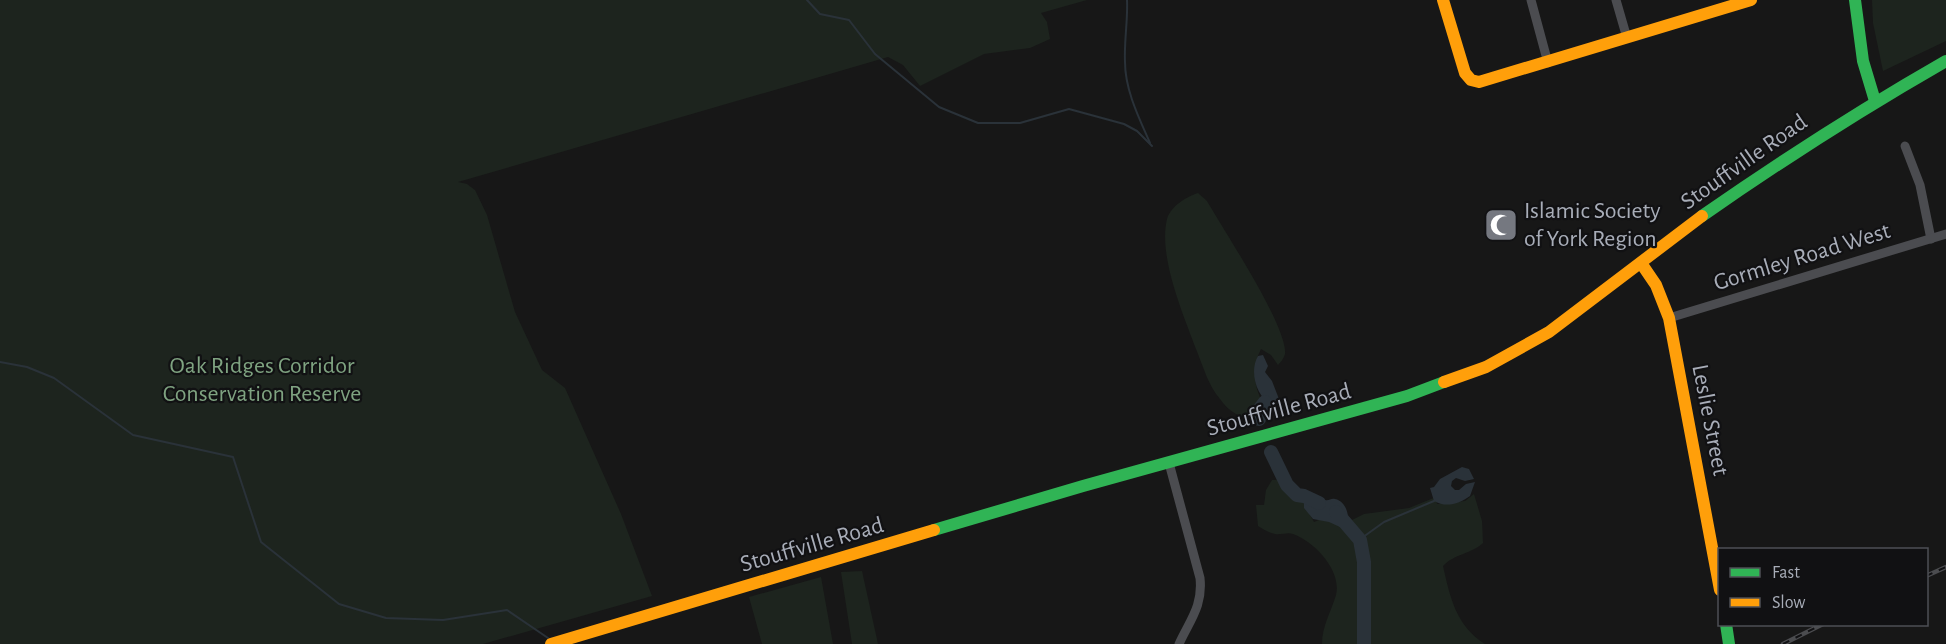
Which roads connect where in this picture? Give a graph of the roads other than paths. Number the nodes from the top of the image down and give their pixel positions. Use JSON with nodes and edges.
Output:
{"nodes":[{"id":1,"x":1443,"y":0,"type":"edge"},
{"id":2,"x":1531,"y":0,"type":"edge"},
{"id":3,"x":1616,"y":0,"type":"edge"},
{"id":4,"x":1751,"y":0,"type":"edge"},
{"id":5,"x":1855,"y":0,"type":"edge"},
{"id":6,"x":1627,"y":38,"type":"junction"},
{"id":7,"x":1946,"y":61,"type":"edge"},
{"id":8,"x":1548,"y":63,"type":"junction"},
{"id":9,"x":1875,"y":101,"type":"junction"},
{"id":10,"x":1905,"y":146,"type":"dead end"},
{"id":11,"x":1946,"y":234,"type":"edge"},
{"id":12,"x":1931,"y":238,"type":"junction"},
{"id":13,"x":1641,"y":263,"type":"junction"},
{"id":14,"x":1670,"y":318,"type":"junction"},
{"id":15,"x":1169,"y":463,"type":"junction"},
{"id":16,"x":1718,"y":584,"type":"edge"},
{"id":17,"x":1726,"y":626,"type":"edge"},
{"id":18,"x":551,"y":644,"type":"edge"},
{"id":19,"x":1179,"y":644,"type":"edge"},
{"id":20,"x":1729,"y":644,"type":"edge"}],
"edges":[{"from":1,"to":8,"type":"main road"},
{"from":2,"to":8,"type":"street"},
{"from":3,"to":6,"type":"street"},
{"from":4,"to":6,"type":"main road"},
{"from":5,"to":9,"type":"main road"},
{"from":6,"to":8,"type":"main road"},
{"from":7,"to":9,"type":"main road","name":"Stouffville Road"},
{"from":9,"to":13,"type":"main road","name":"Stouffville Road"},
{"from":10,"to":12,"type":"street"},
{"from":11,"to":12,"type":"street","name":"Gormley Road West"},
{"from":12,"to":14,"type":"street","name":"Gormley Road West"},
{"from":13,"to":14,"type":"main road","name":"Leslie Street"},
{"from":13,"to":15,"type":"main road","name":"Stouffville Road"},
{"from":14,"to":16,"type":"main road","name":"Leslie Street"},
{"from":15,"to":18,"type":"main road","name":"Stouffville Road"},
{"from":15,"to":19,"type":"street"},
{"from":17,"to":20,"type":"main road"}]}
